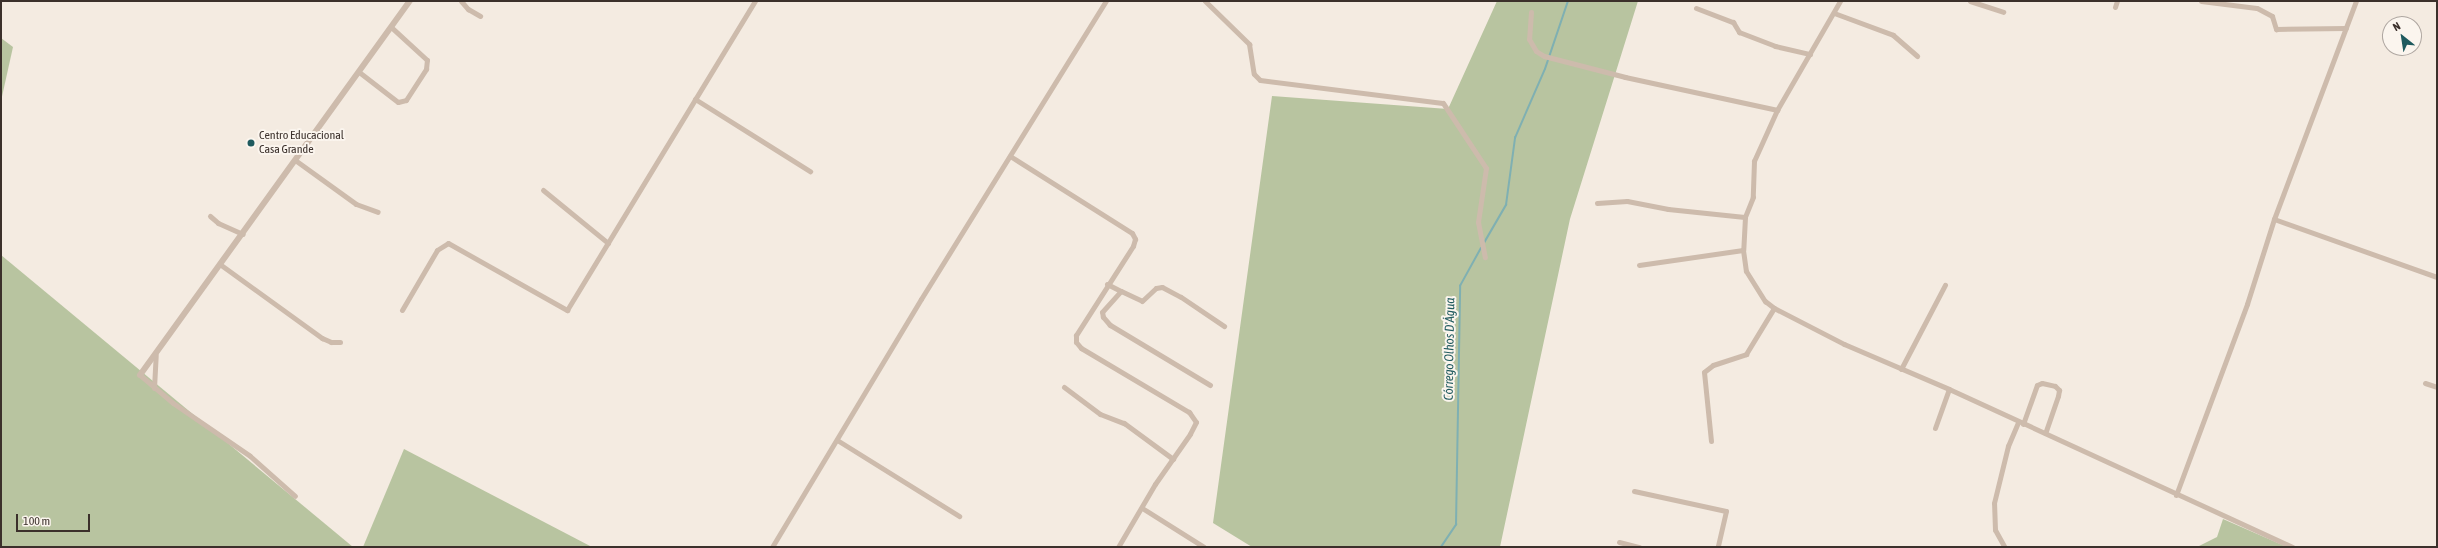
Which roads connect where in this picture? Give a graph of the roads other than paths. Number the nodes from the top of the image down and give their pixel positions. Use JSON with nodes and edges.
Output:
{"nodes":[{"id":1,"x":410,"y":1,"type":"edge"},
{"id":2,"x":461,"y":1,"type":"edge"},
{"id":3,"x":755,"y":1,"type":"edge"},
{"id":4,"x":1106,"y":1,"type":"edge"},
{"id":5,"x":1205,"y":1,"type":"edge"},
{"id":6,"x":1840,"y":1,"type":"edge"},
{"id":7,"x":1970,"y":1,"type":"edge"},
{"id":8,"x":2117,"y":1,"type":"edge"},
{"id":9,"x":2201,"y":1,"type":"edge"},
{"id":10,"x":2356,"y":1,"type":"edge"},
{"id":11,"x":2115,"y":7,"type":"dead end"},
{"id":12,"x":1696,"y":8,"type":"dead end"},
{"id":13,"x":1531,"y":12,"type":"dead end"},
{"id":14,"x":2003,"y":12,"type":"dead end"},
{"id":15,"x":1834,"y":13,"type":"junction"},
{"id":16,"x":480,"y":16,"type":"dead end"},
{"id":17,"x":392,"y":27,"type":"junction"},
{"id":18,"x":2346,"y":28,"type":"junction"},
{"id":19,"x":1810,"y":54,"type":"junction"},
{"id":20,"x":1917,"y":56,"type":"dead end"},
{"id":21,"x":359,"y":72,"type":"junction"},
{"id":22,"x":695,"y":99,"type":"junction"},
{"id":23,"x":1777,"y":110,"type":"junction"},
{"id":24,"x":1010,"y":156,"type":"junction"},
{"id":25,"x":295,"y":160,"type":"junction"},
{"id":26,"x":810,"y":171,"type":"dead end"},
{"id":27,"x":543,"y":190,"type":"dead end"},
{"id":28,"x":1597,"y":203,"type":"dead end"},
{"id":29,"x":378,"y":212,"type":"dead end"},
{"id":30,"x":210,"y":216,"type":"dead end"},
{"id":31,"x":1745,"y":217,"type":"junction"},
{"id":32,"x":2274,"y":219,"type":"junction"},
{"id":33,"x":243,"y":234,"type":"junction"},
{"id":34,"x":608,"y":243,"type":"junction"},
{"id":35,"x":1742,"y":250,"type":"junction"},
{"id":36,"x":1484,"y":257,"type":"dead end"},
{"id":37,"x":221,"y":265,"type":"junction"},
{"id":38,"x":1639,"y":265,"type":"dead end"},
{"id":39,"x":2437,"y":277,"type":"edge"},
{"id":40,"x":1107,"y":284,"type":"junction"},
{"id":41,"x":1945,"y":285,"type":"dead end"},
{"id":42,"x":1121,"y":291,"type":"junction"},
{"id":43,"x":1774,"y":308,"type":"junction"},
{"id":44,"x":402,"y":310,"type":"dead end"},
{"id":45,"x":1224,"y":326,"type":"dead end"},
{"id":46,"x":340,"y":342,"type":"dead end"},
{"id":47,"x":156,"y":355,"type":"junction"},
{"id":48,"x":1901,"y":369,"type":"junction"},
{"id":49,"x":140,"y":375,"type":"joint"},
{"id":50,"x":2425,"y":383,"type":"dead end"},
{"id":51,"x":1210,"y":385,"type":"dead end"},
{"id":52,"x":1064,"y":387,"type":"dead end"},
{"id":53,"x":2437,"y":387,"type":"edge"},
{"id":54,"x":154,"y":388,"type":"junction"},
{"id":55,"x":1949,"y":389,"type":"junction"},
{"id":56,"x":2018,"y":422,"type":"junction"},
{"id":57,"x":2023,"y":424,"type":"junction"},
{"id":58,"x":1935,"y":428,"type":"dead end"},
{"id":59,"x":2045,"y":433,"type":"junction"},
{"id":60,"x":836,"y":440,"type":"junction"},
{"id":61,"x":1711,"y":441,"type":"dead end"},
{"id":62,"x":1173,"y":459,"type":"junction"},
{"id":63,"x":1634,"y":491,"type":"dead end"},
{"id":64,"x":2176,"y":495,"type":"junction"},
{"id":65,"x":294,"y":496,"type":"dead end"},
{"id":66,"x":1142,"y":508,"type":"junction"},
{"id":67,"x":959,"y":516,"type":"dead end"},
{"id":68,"x":1619,"y":542,"type":"dead end"},
{"id":69,"x":2004,"y":546,"type":"edge"},
{"id":70,"x":772,"y":547,"type":"edge"},
{"id":71,"x":1118,"y":547,"type":"edge"},
{"id":72,"x":1204,"y":547,"type":"edge"},
{"id":73,"x":1639,"y":547,"type":"edge"},
{"id":74,"x":1718,"y":547,"type":"edge"},
{"id":75,"x":2292,"y":547,"type":"edge"}],
"edges":[{"from":1,"to":17,"type":"street"},
{"from":2,"to":16,"type":"street"},
{"from":3,"to":22,"type":"street"},
{"from":4,"to":24,"type":"street"},
{"from":5,"to":36,"type":"street"},
{"from":6,"to":15,"type":"street"},
{"from":7,"to":14,"type":"street"},
{"from":8,"to":11,"type":"street"},
{"from":9,"to":18,"type":"street"},
{"from":10,"to":18,"type":"street"},
{"from":12,"to":19,"type":"street"},
{"from":13,"to":23,"type":"street"},
{"from":15,"to":19,"type":"street"},
{"from":15,"to":20,"type":"street"},
{"from":17,"to":21,"type":"street"},
{"from":17,"to":21,"type":"street"},
{"from":18,"to":32,"type":"street"},
{"from":19,"to":23,"type":"street"},
{"from":21,"to":25,"type":"street"},
{"from":22,"to":26,"type":"street"},
{"from":22,"to":34,"type":"street"},
{"from":23,"to":31,"type":"street"},
{"from":24,"to":40,"type":"street"},
{"from":24,"to":60,"type":"street"},
{"from":25,"to":29,"type":"street"},
{"from":25,"to":33,"type":"street"},
{"from":27,"to":34,"type":"street"},
{"from":28,"to":31,"type":"street"},
{"from":30,"to":33,"type":"street"},
{"from":31,"to":35,"type":"street"},
{"from":32,"to":39,"type":"street"},
{"from":32,"to":64,"type":"street"},
{"from":33,"to":37,"type":"street"},
{"from":34,"to":44,"type":"street"},
{"from":35,"to":38,"type":"street"},
{"from":35,"to":43,"type":"street"},
{"from":37,"to":46,"type":"street"},
{"from":37,"to":47,"type":"street"},
{"from":40,"to":42,"type":"street"},
{"from":40,"to":62,"type":"street"},
{"from":41,"to":48,"type":"street"},
{"from":42,"to":45,"type":"street"},
{"from":42,"to":51,"type":"street"},
{"from":43,"to":48,"type":"street"},
{"from":43,"to":61,"type":"street"},
{"from":47,"to":49,"type":"street"},
{"from":47,"to":54,"type":"street"},
{"from":48,"to":55,"type":"street"},
{"from":49,"to":54,"type":"street"},
{"from":50,"to":53,"type":"street"},
{"from":52,"to":62,"type":"street"},
{"from":54,"to":65,"type":"street"},
{"from":55,"to":56,"type":"street"},
{"from":55,"to":58,"type":"street"},
{"from":56,"to":57,"type":"street"},
{"from":56,"to":69,"type":"street"},
{"from":57,"to":59,"type":"street"},
{"from":57,"to":59,"type":"street"},
{"from":59,"to":64,"type":"street"},
{"from":60,"to":67,"type":"street"},
{"from":60,"to":70,"type":"street"},
{"from":62,"to":66,"type":"street"},
{"from":63,"to":74,"type":"street"},
{"from":64,"to":75,"type":"street"},
{"from":66,"to":71,"type":"street"},
{"from":66,"to":72,"type":"street"},
{"from":68,"to":73,"type":"street"}]}
